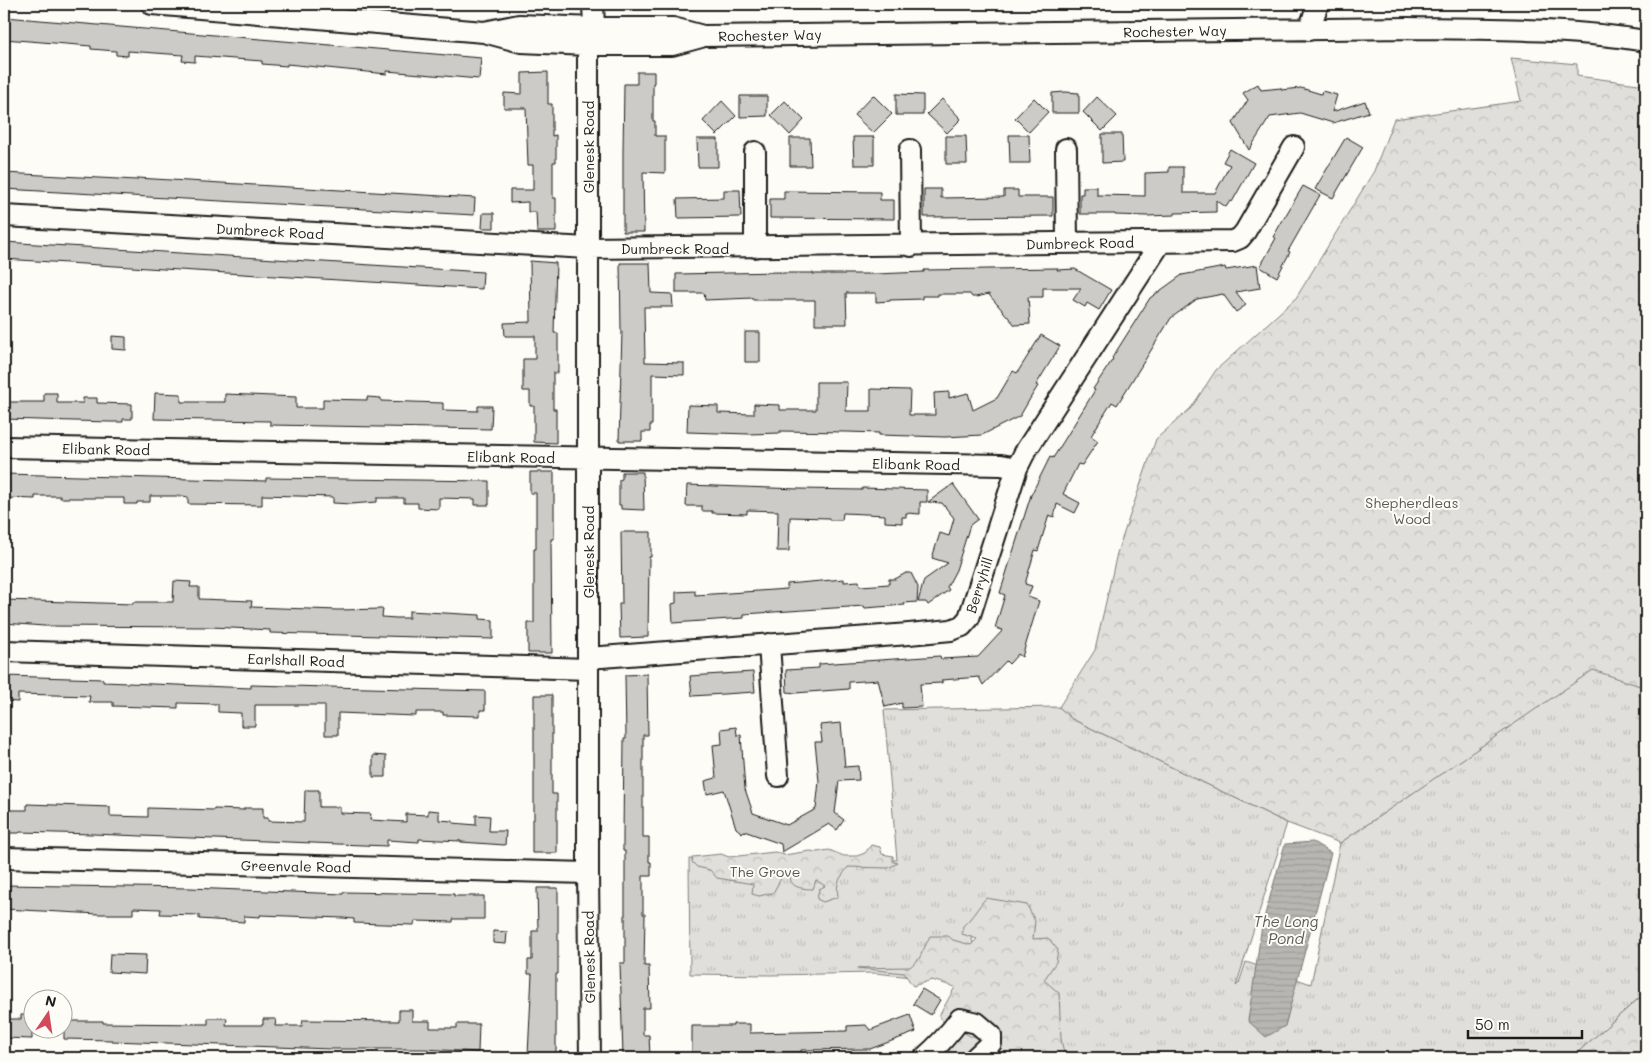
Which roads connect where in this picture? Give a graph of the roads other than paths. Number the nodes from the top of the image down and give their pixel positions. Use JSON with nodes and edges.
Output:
{"nodes":[{"id":1,"x":152,"y":4,"type":"edge"},
{"id":2,"x":593,"y":4,"type":"edge"},
{"id":3,"x":1318,"y":4,"type":"edge"},
{"id":4,"x":1309,"y":30,"type":"junction"},
{"id":5,"x":591,"y":37,"type":"junction"},
{"id":6,"x":1646,"y":41,"type":"edge"},
{"id":7,"x":1294,"y":147,"type":"dead end"},
{"id":8,"x":1066,"y":149,"type":"dead end"},
{"id":9,"x":910,"y":150,"type":"dead end"},
{"id":10,"x":755,"y":152,"type":"dead end"},
{"id":11,"x":4,"y":216,"type":"edge"},
{"id":12,"x":1161,"y":242,"type":"junction"},
{"id":13,"x":1067,"y":243,"type":"junction"},
{"id":14,"x":911,"y":246,"type":"junction"},
{"id":15,"x":755,"y":247,"type":"junction"},
{"id":16,"x":588,"y":248,"type":"junction"},
{"id":17,"x":4,"y":447,"type":"edge"},
{"id":18,"x":588,"y":459,"type":"junction"},
{"id":19,"x":1018,"y":468,"type":"junction"},
{"id":20,"x":769,"y":644,"type":"junction"},
{"id":21,"x":4,"y":651,"type":"edge"},
{"id":22,"x":588,"y":663,"type":"junction"},
{"id":23,"x":778,"y":776,"type":"dead end"},
{"id":24,"x":4,"y":858,"type":"edge"},
{"id":25,"x":588,"y":874,"type":"junction"},
{"id":26,"x":930,"y":1052,"type":"edge"},
{"id":27,"x":976,"y":1057,"type":"dead end"},
{"id":28,"x":590,"y":1058,"type":"edge"}],
"edges":[{"from":1,"to":5,"type":"street","name":"Rochester Way"},
{"from":2,"to":5,"type":"street","name":"Glenesk Road"},
{"from":3,"to":4,"type":"street"},
{"from":4,"to":5,"type":"street","name":"Rochester Way"},
{"from":4,"to":6,"type":"street","name":"Rochester Way"},
{"from":5,"to":16,"type":"street","name":"Glenesk Road"},
{"from":7,"to":12,"type":"street","name":"Dumbreck Road"},
{"from":8,"to":13,"type":"street"},
{"from":9,"to":14,"type":"street"},
{"from":10,"to":15,"type":"street"},
{"from":11,"to":16,"type":"street","name":"Dumbreck Road"},
{"from":12,"to":13,"type":"street","name":"Dumbreck Road"},
{"from":12,"to":19,"type":"street","name":"Berryhill"},
{"from":13,"to":14,"type":"street","name":"Dumbreck Road"},
{"from":14,"to":15,"type":"street","name":"Dumbreck Road"},
{"from":15,"to":16,"type":"street","name":"Dumbreck Road"},
{"from":16,"to":18,"type":"street","name":"Glenesk Road"},
{"from":17,"to":18,"type":"street","name":"Elibank Road"},
{"from":18,"to":19,"type":"street","name":"Elibank Road"},
{"from":18,"to":22,"type":"street","name":"Glenesk Road"},
{"from":19,"to":20,"type":"street","name":"Berryhill"},
{"from":20,"to":22,"type":"street","name":"Berryhill"},
{"from":20,"to":23,"type":"street"},
{"from":21,"to":22,"type":"street","name":"Earlshall Road"},
{"from":22,"to":25,"type":"street","name":"Glenesk Road"},
{"from":24,"to":25,"type":"street","name":"Greenvale Road"},
{"from":25,"to":28,"type":"street","name":"Glenesk Road"},
{"from":26,"to":27,"type":"street"}]}
